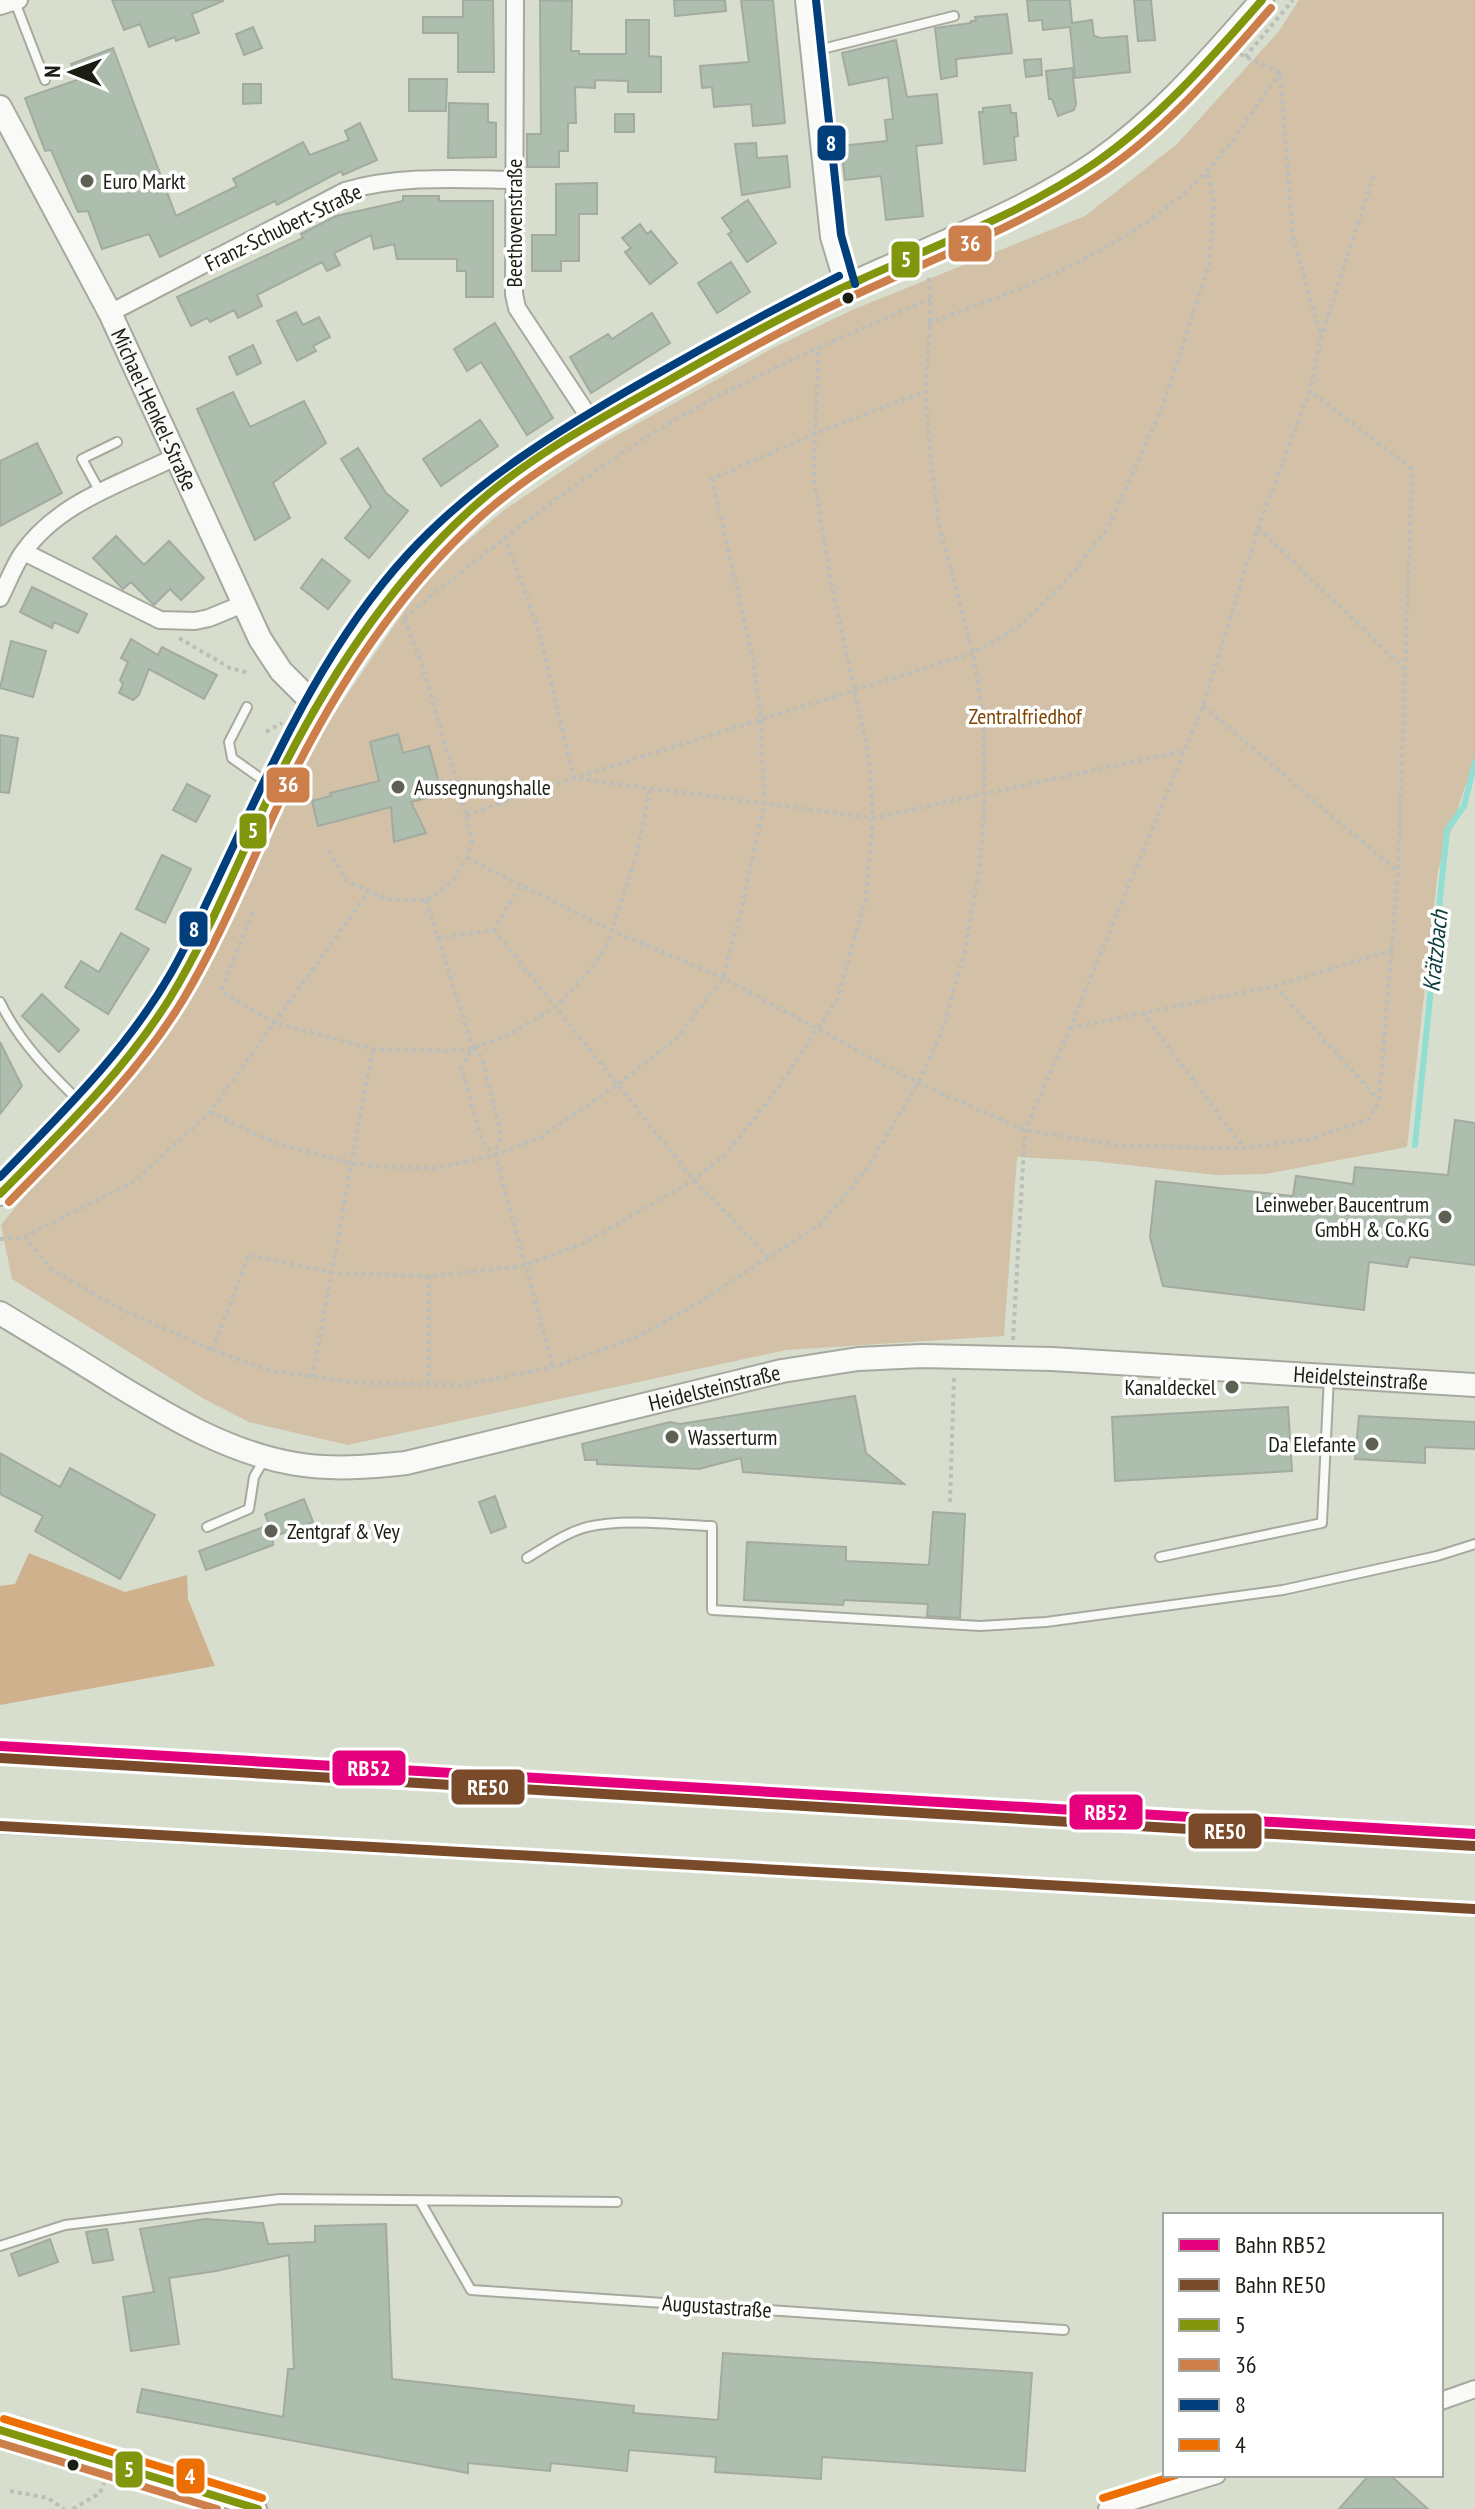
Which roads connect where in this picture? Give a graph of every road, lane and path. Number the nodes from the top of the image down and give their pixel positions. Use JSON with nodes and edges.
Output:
{"nodes":[{"id":1,"x":515,"y":0,"type":"edge"},
{"id":2,"x":804,"y":0,"type":"edge"},
{"id":3,"x":1262,"y":0,"type":"edge"},
{"id":4,"x":1293,"y":0,"type":"edge"},
{"id":5,"x":11,"y":2,"type":"edge"},
{"id":6,"x":954,"y":16,"type":"dead end"},
{"id":7,"x":809,"y":53,"type":"junction"},
{"id":8,"x":1280,"y":73,"type":"junction"},
{"id":9,"x":45,"y":80,"type":"dead end"},
{"id":10,"x":2,"y":116,"type":"edge"},
{"id":11,"x":1207,"y":171,"type":"junction"},
{"id":12,"x":1374,"y":174,"type":"dead end"},
{"id":13,"x":514,"y":180,"type":"junction"},
{"id":14,"x":928,"y":274,"type":"dead end"},
{"id":15,"x":844,"y":287,"type":"junction"},
{"id":16,"x":931,"y":298,"type":"junction"},
{"id":17,"x":110,"y":313,"type":"junction"},
{"id":18,"x":928,"y":323,"type":"junction"},
{"id":19,"x":1321,"y":338,"type":"junction"},
{"id":20,"x":818,"y":347,"type":"junction"},
{"id":21,"x":926,"y":391,"type":"junction"},
{"id":22,"x":1310,"y":391,"type":"junction"},
{"id":23,"x":593,"y":423,"type":"junction"},
{"id":24,"x":816,"y":433,"type":"junction"},
{"id":25,"x":117,"y":442,"type":"dead end"},
{"id":26,"x":177,"y":456,"type":"junction"},
{"id":27,"x":99,"y":490,"type":"junction"},
{"id":28,"x":1258,"y":528,"type":"junction"},
{"id":29,"x":505,"y":537,"type":"junction"},
{"id":30,"x":24,"y":552,"type":"junction"},
{"id":31,"x":0,"y":598,"type":"edge"},
{"id":32,"x":243,"y":604,"type":"junction"},
{"id":33,"x":400,"y":609,"type":"dead end"},
{"id":34,"x":404,"y":618,"type":"junction"},
{"id":35,"x":173,"y":635,"type":"dead end"},
{"id":36,"x":973,"y":653,"type":"junction"},
{"id":37,"x":1405,"y":669,"type":"junction"},
{"id":38,"x":249,"y":673,"type":"dead end"},
{"id":39,"x":855,"y":691,"type":"junction"},
{"id":40,"x":1203,"y":706,"type":"junction"},
{"id":41,"x":247,"y":707,"type":"dead end"},
{"id":42,"x":317,"y":707,"type":"junction"},
{"id":43,"x":761,"y":720,"type":"junction"},
{"id":44,"x":1183,"y":751,"type":"junction"},
{"id":45,"x":574,"y":778,"type":"junction"},
{"id":46,"x":274,"y":788,"type":"junction"},
{"id":47,"x":650,"y":789,"type":"junction"},
{"id":48,"x":985,"y":792,"type":"junction"},
{"id":49,"x":764,"y":805,"type":"junction"},
{"id":50,"x":466,"y":815,"type":"junction"},
{"id":51,"x":873,"y":818,"type":"junction"},
{"id":52,"x":329,"y":851,"type":"dead end"},
{"id":53,"x":467,"y":858,"type":"junction"},
{"id":54,"x":1398,"y":872,"type":"junction"},
{"id":55,"x":521,"y":884,"type":"junction"},
{"id":56,"x":369,"y":891,"type":"junction"},
{"id":57,"x":426,"y":900,"type":"junction"},
{"id":58,"x":253,"y":912,"type":"dead end"},
{"id":59,"x":494,"y":930,"type":"junction"},
{"id":60,"x":613,"y":931,"type":"junction"},
{"id":61,"x":437,"y":938,"type":"junction"},
{"id":62,"x":1392,"y":950,"type":"junction"},
{"id":63,"x":723,"y":978,"type":"junction"},
{"id":64,"x":1275,"y":986,"type":"junction"},
{"id":65,"x":0,"y":1002,"type":"edge"},
{"id":66,"x":555,"y":1007,"type":"junction"},
{"id":67,"x":1143,"y":1013,"type":"junction"},
{"id":68,"x":275,"y":1023,"type":"junction"},
{"id":69,"x":816,"y":1028,"type":"junction"},
{"id":70,"x":1070,"y":1028,"type":"junction"},
{"id":71,"x":473,"y":1048,"type":"junction"},
{"id":72,"x":373,"y":1049,"type":"junction"},
{"id":73,"x":918,"y":1083,"type":"junction"},
{"id":74,"x":618,"y":1084,"type":"junction"},
{"id":75,"x":1379,"y":1101,"type":"junction"},
{"id":76,"x":84,"y":1106,"type":"junction"},
{"id":77,"x":210,"y":1112,"type":"junction"},
{"id":78,"x":1025,"y":1130,"type":"junction"},
{"id":79,"x":1244,"y":1148,"type":"junction"},
{"id":80,"x":495,"y":1155,"type":"junction"},
{"id":81,"x":350,"y":1163,"type":"junction"},
{"id":82,"x":694,"y":1180,"type":"junction"},
{"id":83,"x":0,"y":1194,"type":"edge"},
{"id":84,"x":24,"y":1237,"type":"junction"},
{"id":85,"x":0,"y":1239,"type":"edge"},
{"id":86,"x":770,"y":1259,"type":"junction"},
{"id":87,"x":524,"y":1266,"type":"junction"},
{"id":88,"x":334,"y":1273,"type":"junction"},
{"id":89,"x":429,"y":1276,"type":"junction"},
{"id":90,"x":0,"y":1313,"type":"edge"},
{"id":91,"x":1013,"y":1342,"type":"dead end"},
{"id":92,"x":212,"y":1350,"type":"junction"},
{"id":93,"x":553,"y":1367,"type":"junction"},
{"id":94,"x":954,"y":1374,"type":"dead end"},
{"id":95,"x":1329,"y":1375,"type":"junction"},
{"id":96,"x":312,"y":1377,"type":"junction"},
{"id":97,"x":429,"y":1385,"type":"junction"},
{"id":98,"x":1475,"y":1385,"type":"edge"},
{"id":99,"x":266,"y":1457,"type":"junction"},
{"id":100,"x":950,"y":1502,"type":"dead end"},
{"id":101,"x":207,"y":1527,"type":"dead end"},
{"id":102,"x":1475,"y":1544,"type":"edge"},
{"id":103,"x":1160,"y":1557,"type":"dead end"},
{"id":104,"x":527,"y":1558,"type":"dead end"},
{"id":105,"x":420,"y":2201,"type":"junction"},
{"id":106,"x":617,"y":2202,"type":"dead end"},
{"id":107,"x":0,"y":2246,"type":"edge"},
{"id":108,"x":1064,"y":2330,"type":"dead end"},
{"id":109,"x":1475,"y":2389,"type":"edge"},
{"id":110,"x":1443,"y":2400,"type":"edge"},
{"id":111,"x":0,"y":2430,"type":"edge"},
{"id":112,"x":1211,"y":2477,"type":"edge"},
{"id":113,"x":104,"y":2483,"type":"dead end"},
{"id":114,"x":10,"y":2491,"type":"dead end"},
{"id":115,"x":64,"y":2509,"type":"edge"},
{"id":116,"x":73,"y":2509,"type":"edge"},
{"id":117,"x":258,"y":2509,"type":"edge"},
{"id":118,"x":1107,"y":2509,"type":"edge"}],
"edges":[{"from":1,"to":13,"type":"street","name":"Beethovenstraße"},
{"from":2,"to":7,"type":"street"},
{"from":3,"to":15,"type":"main road"},
{"from":4,"to":8,"type":"path"},
{"from":5,"to":9,"type":"lane"},
{"from":6,"to":7,"type":"lane"},
{"from":7,"to":15,"type":"street"},
{"from":8,"to":11,"type":"path"},
{"from":8,"to":19,"type":"path"},
{"from":10,"to":17,"type":"main road","name":"Michael-Henkel-Straße"},
{"from":11,"to":18,"type":"path"},
{"from":11,"to":36,"type":"path"},
{"from":12,"to":19,"type":"path"},
{"from":13,"to":17,"type":"street","name":"Franz-Schubert-Straße"},
{"from":13,"to":23,"type":"street","name":"Beethovenstraße"},
{"from":14,"to":16,"type":"path"},
{"from":15,"to":23,"type":"main road"},
{"from":16,"to":18,"type":"path"},
{"from":16,"to":20,"type":"path"},
{"from":17,"to":26,"type":"main road","name":"Michael-Henkel-Straße"},
{"from":18,"to":21,"type":"path"},
{"from":19,"to":22,"type":"path"},
{"from":20,"to":24,"type":"path"},
{"from":20,"to":29,"type":"path"},
{"from":21,"to":24,"type":"path"},
{"from":21,"to":36,"type":"path"},
{"from":22,"to":28,"type":"path"},
{"from":22,"to":37,"type":"path"},
{"from":23,"to":42,"type":"main road"},
{"from":24,"to":39,"type":"path"},
{"from":24,"to":43,"type":"path"},
{"from":25,"to":27,"type":"lane"},
{"from":26,"to":27,"type":"street"},
{"from":26,"to":32,"type":"main road","name":"Michael-Henkel-Straße"},
{"from":27,"to":30,"type":"street"},
{"from":28,"to":37,"type":"path"},
{"from":28,"to":40,"type":"path"},
{"from":29,"to":34,"type":"path"},
{"from":29,"to":45,"type":"path"},
{"from":30,"to":31,"type":"street"},
{"from":30,"to":32,"type":"street"},
{"from":32,"to":42,"type":"main road","name":"Michael-Henkel-Straße"},
{"from":33,"to":34,"type":"path"},
{"from":34,"to":50,"type":"path"},
{"from":35,"to":38,"type":"path"},
{"from":36,"to":39,"type":"path"},
{"from":36,"to":48,"type":"path"},
{"from":37,"to":54,"type":"path"},
{"from":39,"to":43,"type":"path"},
{"from":39,"to":51,"type":"path"},
{"from":40,"to":44,"type":"path"},
{"from":40,"to":54,"type":"path"},
{"from":41,"to":46,"type":"lane"},
{"from":42,"to":46,"type":"main road"},
{"from":43,"to":45,"type":"path"},
{"from":43,"to":49,"type":"path"},
{"from":44,"to":48,"type":"path"},
{"from":44,"to":70,"type":"path"},
{"from":45,"to":47,"type":"path"},
{"from":45,"to":50,"type":"path"},
{"from":46,"to":76,"type":"main road"},
{"from":47,"to":49,"type":"path"},
{"from":47,"to":60,"type":"path"},
{"from":48,"to":51,"type":"path"},
{"from":48,"to":73,"type":"path"},
{"from":49,"to":51,"type":"path"},
{"from":49,"to":63,"type":"path"},
{"from":50,"to":53,"type":"path"},
{"from":51,"to":69,"type":"path"},
{"from":52,"to":56,"type":"path"},
{"from":53,"to":55,"type":"path"},
{"from":53,"to":57,"type":"path"},
{"from":54,"to":62,"type":"path"},
{"from":55,"to":59,"type":"path"},
{"from":55,"to":60,"type":"path"},
{"from":56,"to":57,"type":"path"},
{"from":56,"to":68,"type":"path"},
{"from":57,"to":61,"type":"path"},
{"from":58,"to":68,"type":"path"},
{"from":59,"to":61,"type":"path"},
{"from":59,"to":66,"type":"path"},
{"from":60,"to":63,"type":"path"},
{"from":60,"to":66,"type":"path"},
{"from":61,"to":71,"type":"path"},
{"from":62,"to":64,"type":"path"},
{"from":62,"to":75,"type":"path"},
{"from":63,"to":69,"type":"path"},
{"from":63,"to":74,"type":"path"},
{"from":64,"to":67,"type":"path"},
{"from":64,"to":75,"type":"path"},
{"from":65,"to":76,"type":"lane"},
{"from":66,"to":71,"type":"path"},
{"from":66,"to":74,"type":"path"},
{"from":67,"to":70,"type":"path"},
{"from":67,"to":79,"type":"path"},
{"from":68,"to":72,"type":"path"},
{"from":68,"to":77,"type":"path"},
{"from":69,"to":73,"type":"path"},
{"from":69,"to":82,"type":"path"},
{"from":70,"to":78,"type":"path"},
{"from":71,"to":72,"type":"path"},
{"from":71,"to":80,"type":"path"},
{"from":71,"to":80,"type":"path"},
{"from":72,"to":81,"type":"path"},
{"from":73,"to":78,"type":"path"},
{"from":73,"to":86,"type":"path"},
{"from":74,"to":80,"type":"path"},
{"from":74,"to":82,"type":"path"},
{"from":75,"to":79,"type":"path"},
{"from":76,"to":83,"type":"main road"},
{"from":77,"to":81,"type":"path"},
{"from":77,"to":84,"type":"path"},
{"from":78,"to":79,"type":"path"},
{"from":78,"to":91,"type":"path"},
{"from":80,"to":81,"type":"path"},
{"from":80,"to":87,"type":"path"},
{"from":81,"to":88,"type":"path"},
{"from":82,"to":86,"type":"path"},
{"from":82,"to":87,"type":"path"},
{"from":84,"to":85,"type":"path"},
{"from":84,"to":92,"type":"path"},
{"from":86,"to":93,"type":"path"},
{"from":87,"to":89,"type":"path"},
{"from":87,"to":93,"type":"path"},
{"from":88,"to":89,"type":"path"},
{"from":88,"to":92,"type":"path"},
{"from":88,"to":96,"type":"path"},
{"from":89,"to":97,"type":"path"},
{"from":90,"to":99,"type":"main road","name":"Heidelsteinstraße"},
{"from":92,"to":96,"type":"path"},
{"from":93,"to":97,"type":"path"},
{"from":94,"to":100,"type":"path"},
{"from":95,"to":98,"type":"main road","name":"Heidelsteinstraße"},
{"from":95,"to":99,"type":"main road","name":"Heidelsteinstraße"},
{"from":95,"to":103,"type":"lane"},
{"from":96,"to":97,"type":"path"},
{"from":99,"to":101,"type":"lane"},
{"from":102,"to":104,"type":"lane"},
{"from":105,"to":106,"type":"lane"},
{"from":105,"to":107,"type":"lane"},
{"from":105,"to":108,"type":"lane","name":"Augustastraße"},
{"from":109,"to":110,"type":"street"},
{"from":111,"to":117,"type":"street"},
{"from":112,"to":118,"type":"street"},
{"from":113,"to":116,"type":"path"},
{"from":114,"to":115,"type":"path"}]}
